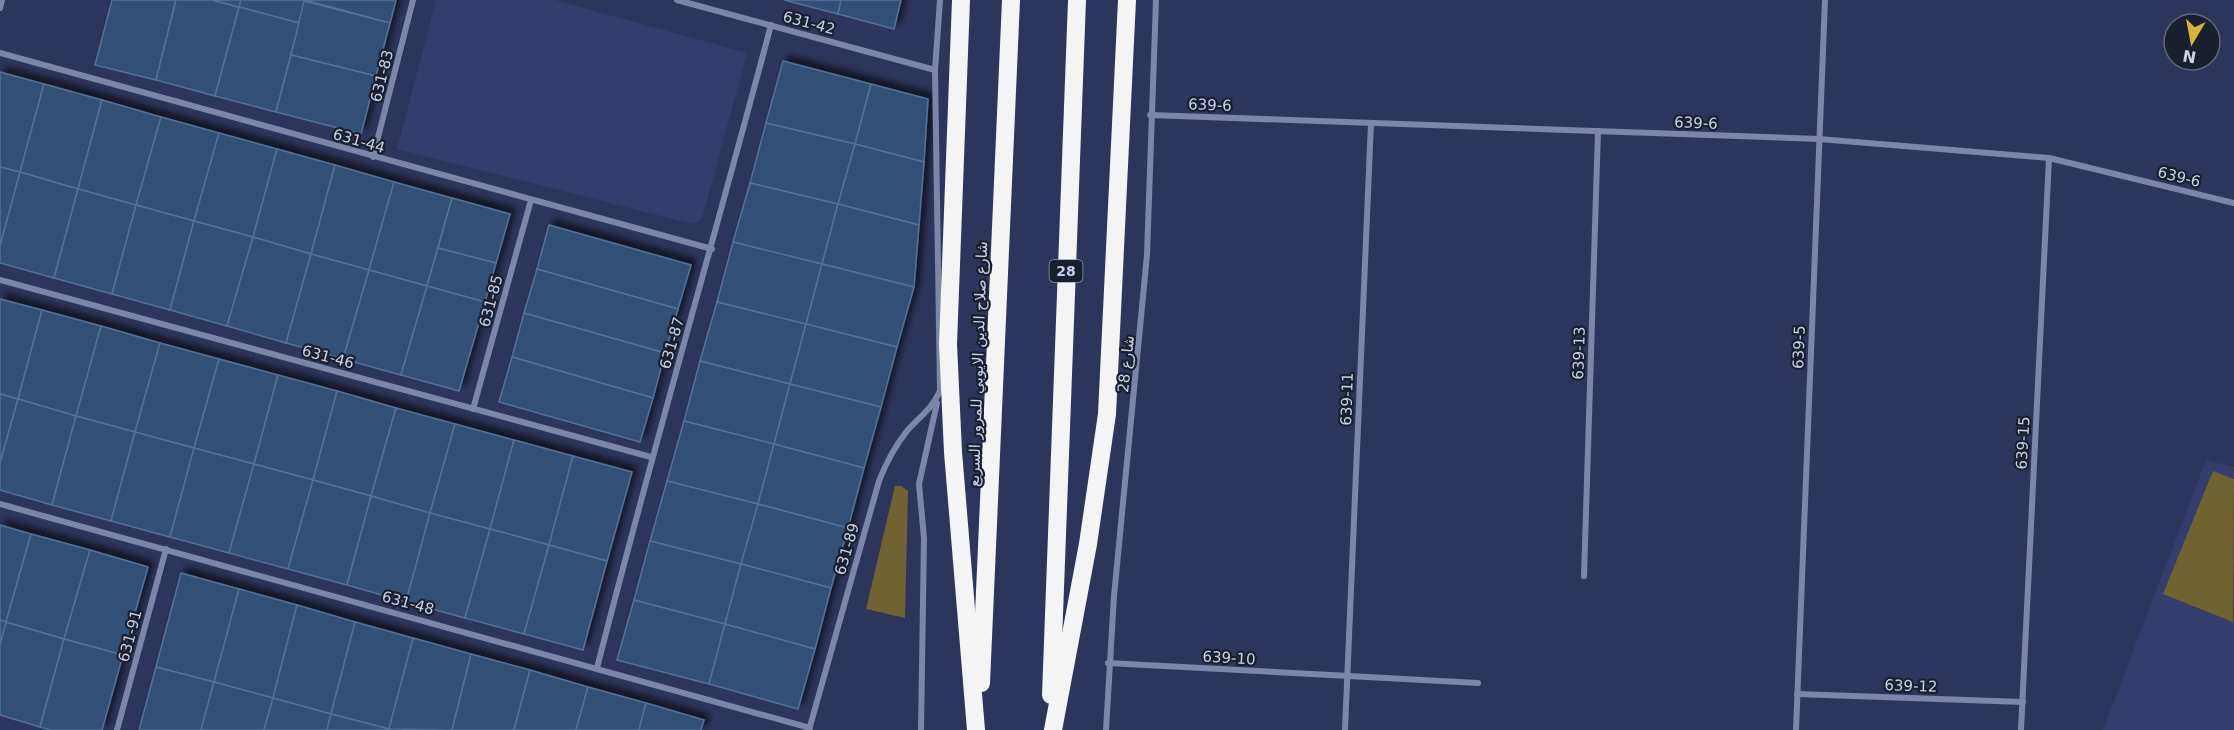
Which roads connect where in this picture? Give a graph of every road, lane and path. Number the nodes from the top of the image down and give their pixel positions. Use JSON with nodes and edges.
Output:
{"nodes":[{"id":1,"x":2,"y":0,"type":"edge"},
{"id":2,"x":413,"y":0,"type":"edge"},
{"id":3,"x":677,"y":0,"type":"edge"},
{"id":4,"x":940,"y":0,"type":"edge"},
{"id":5,"x":961,"y":0,"type":"edge"},
{"id":6,"x":1011,"y":0,"type":"edge"},
{"id":7,"x":1077,"y":0,"type":"edge"},
{"id":8,"x":1127,"y":0,"type":"edge"},
{"id":9,"x":1156,"y":0,"type":"edge"},
{"id":10,"x":1825,"y":0,"type":"edge"},
{"id":11,"x":0,"y":8,"type":"edge"},
{"id":12,"x":771,"y":25,"type":"junction"},
{"id":13,"x":0,"y":53,"type":"edge"},
{"id":14,"x":935,"y":70,"type":"junction"},
{"id":15,"x":1150,"y":115,"type":"junction"},
{"id":16,"x":1371,"y":123,"type":"junction"},
{"id":17,"x":1598,"y":131,"type":"junction"},
{"id":18,"x":1819,"y":139,"type":"junction"},
{"id":19,"x":373,"y":157,"type":"junction"},
{"id":20,"x":2049,"y":158,"type":"junction"},
{"id":21,"x":531,"y":200,"type":"junction"},
{"id":22,"x":2234,"y":203,"type":"edge"},
{"id":23,"x":712,"y":249,"type":"junction"},
{"id":24,"x":0,"y":280,"type":"edge"},
{"id":25,"x":948,"y":344,"type":"junction"},
{"id":26,"x":940,"y":391,"type":"junction"},
{"id":27,"x":473,"y":409,"type":"junction"},
{"id":28,"x":651,"y":458,"type":"junction"},
{"id":29,"x":0,"y":504,"type":"edge"},
{"id":30,"x":166,"y":549,"type":"junction"},
{"id":31,"x":1584,"y":576,"type":"dead end"},
{"id":32,"x":1108,"y":663,"type":"junction"},
{"id":33,"x":597,"y":668,"type":"junction"},
{"id":34,"x":1348,"y":677,"type":"junction"},
{"id":35,"x":1478,"y":683,"type":"dead end"},
{"id":36,"x":1797,"y":694,"type":"junction"},
{"id":37,"x":2023,"y":702,"type":"junction"},
{"id":38,"x":810,"y":729,"type":"edge"},
{"id":39,"x":117,"y":730,"type":"edge"},
{"id":40,"x":921,"y":730,"type":"edge"},
{"id":41,"x":977,"y":730,"type":"edge"},
{"id":42,"x":1052,"y":730,"type":"edge"},
{"id":43,"x":1106,"y":730,"type":"edge"},
{"id":44,"x":1345,"y":730,"type":"edge"},
{"id":45,"x":1796,"y":730,"type":"edge"},
{"id":46,"x":2021,"y":730,"type":"edge"}],
"edges":[{"from":1,"to":11,"type":"street"},
{"from":2,"to":19,"type":"street","name":"631-83"},
{"from":3,"to":12,"type":"street","name":"631-42"},
{"from":4,"to":14,"type":"street"},
{"from":5,"to":25,"type":"highway"},
{"from":6,"to":41,"type":"highway","name":"شارع صلاح الدين الايوبي للمرور السريع"},
{"from":7,"to":42,"type":"highway","number":"28"},
{"from":8,"to":42,"type":"highway"},
{"from":9,"to":15,"type":"street","name":"شارع 28"},
{"from":10,"to":18,"type":"street","name":"639-5"},
{"from":12,"to":14,"type":"street","name":"631-42"},
{"from":12,"to":23,"type":"street","name":"631-87"},
{"from":13,"to":19,"type":"street","name":"631-44"},
{"from":14,"to":26,"type":"street"},
{"from":15,"to":16,"type":"street","name":"639-6"},
{"from":15,"to":32,"type":"street","name":"شارع 28"},
{"from":16,"to":17,"type":"street","name":"639-6"},
{"from":16,"to":34,"type":"street","name":"639-11"},
{"from":17,"to":18,"type":"street","name":"639-6"},
{"from":17,"to":31,"type":"street","name":"639-13"},
{"from":18,"to":20,"type":"street","name":"639-6"},
{"from":18,"to":36,"type":"street","name":"639-5"},
{"from":19,"to":21,"type":"street","name":"631-44"},
{"from":20,"to":22,"type":"street","name":"639-6"},
{"from":20,"to":37,"type":"street","name":"639-15"},
{"from":21,"to":23,"type":"street","name":"631-44"},
{"from":21,"to":27,"type":"street","name":"631-85"},
{"from":23,"to":28,"type":"street","name":"631-87"},
{"from":24,"to":27,"type":"street","name":"631-46"},
{"from":25,"to":26,"type":"street"},
{"from":25,"to":41,"type":"highway"},
{"from":26,"to":38,"type":"street","name":"631-89"},
{"from":26,"to":40,"type":"street"},
{"from":27,"to":28,"type":"street","name":"631-46"},
{"from":28,"to":33,"type":"street","name":"631-87"},
{"from":29,"to":30,"type":"street","name":"631-48"},
{"from":30,"to":33,"type":"street","name":"631-48"},
{"from":30,"to":39,"type":"street","name":"631-91"},
{"from":32,"to":34,"type":"street","name":"639-10"},
{"from":32,"to":43,"type":"street","name":"شارع 28"},
{"from":33,"to":38,"type":"street","name":"631-48"},
{"from":34,"to":35,"type":"street","name":"639-10"},
{"from":34,"to":44,"type":"street","name":"639-11"},
{"from":36,"to":37,"type":"street","name":"639-12"},
{"from":36,"to":45,"type":"street","name":"639-5"},
{"from":37,"to":46,"type":"street","name":"639-15"}]}
